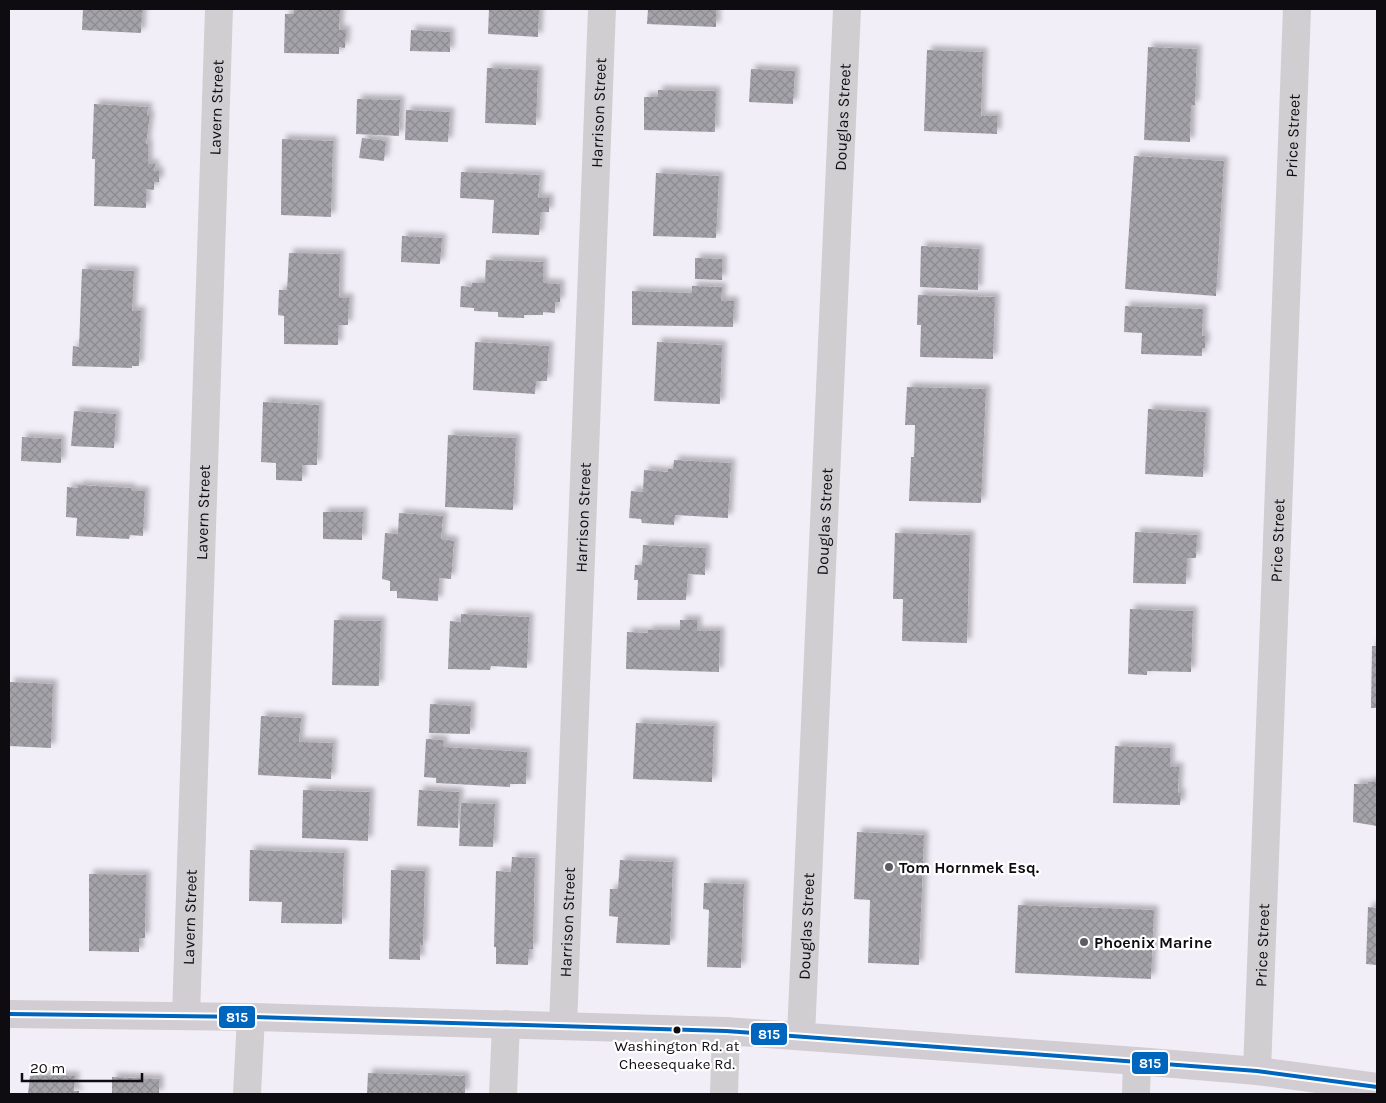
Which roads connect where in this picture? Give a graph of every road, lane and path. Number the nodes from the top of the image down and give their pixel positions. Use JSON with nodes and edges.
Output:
{"nodes":[{"id":1,"x":219,"y":9,"type":"edge"},
{"id":2,"x":602,"y":9,"type":"edge"},
{"id":3,"x":847,"y":9,"type":"edge"},
{"id":4,"x":1297,"y":9,"type":"edge"},
{"id":5,"x":9,"y":1014,"type":"edge"},
{"id":6,"x":186,"y":1016,"type":"junction"},
{"id":7,"x":251,"y":1017,"type":"junction"},
{"id":8,"x":506,"y":1024,"type":"junction"},
{"id":9,"x":563,"y":1026,"type":"junction"},
{"id":10,"x":726,"y":1031,"type":"junction"},
{"id":11,"x":801,"y":1035,"type":"junction"},
{"id":12,"x":1137,"y":1061,"type":"junction"},
{"id":13,"x":1257,"y":1071,"type":"junction"},
{"id":14,"x":1377,"y":1087,"type":"edge"},
{"id":15,"x":247,"y":1094,"type":"edge"},
{"id":16,"x":503,"y":1094,"type":"edge"},
{"id":17,"x":724,"y":1094,"type":"edge"},
{"id":18,"x":1136,"y":1094,"type":"edge"}],
"edges":[{"from":1,"to":6,"type":"street","name":"Lavern Street"},
{"from":2,"to":9,"type":"street","name":"Harrison Street"},
{"from":3,"to":11,"type":"street","name":"Douglas Street"},
{"from":4,"to":13,"type":"street","name":"Price Street"},
{"from":5,"to":6,"type":"main road"},
{"from":6,"to":7,"type":"main road"},
{"from":7,"to":8,"type":"main road"},
{"from":7,"to":15,"type":"street"},
{"from":8,"to":9,"type":"main road"},
{"from":8,"to":16,"type":"street"},
{"from":9,"to":10,"type":"main road"},
{"from":10,"to":11,"type":"main road"},
{"from":10,"to":17,"type":"street"},
{"from":11,"to":12,"type":"main road"},
{"from":12,"to":13,"type":"main road"},
{"from":12,"to":18,"type":"street"},
{"from":13,"to":14,"type":"main road"}]}
